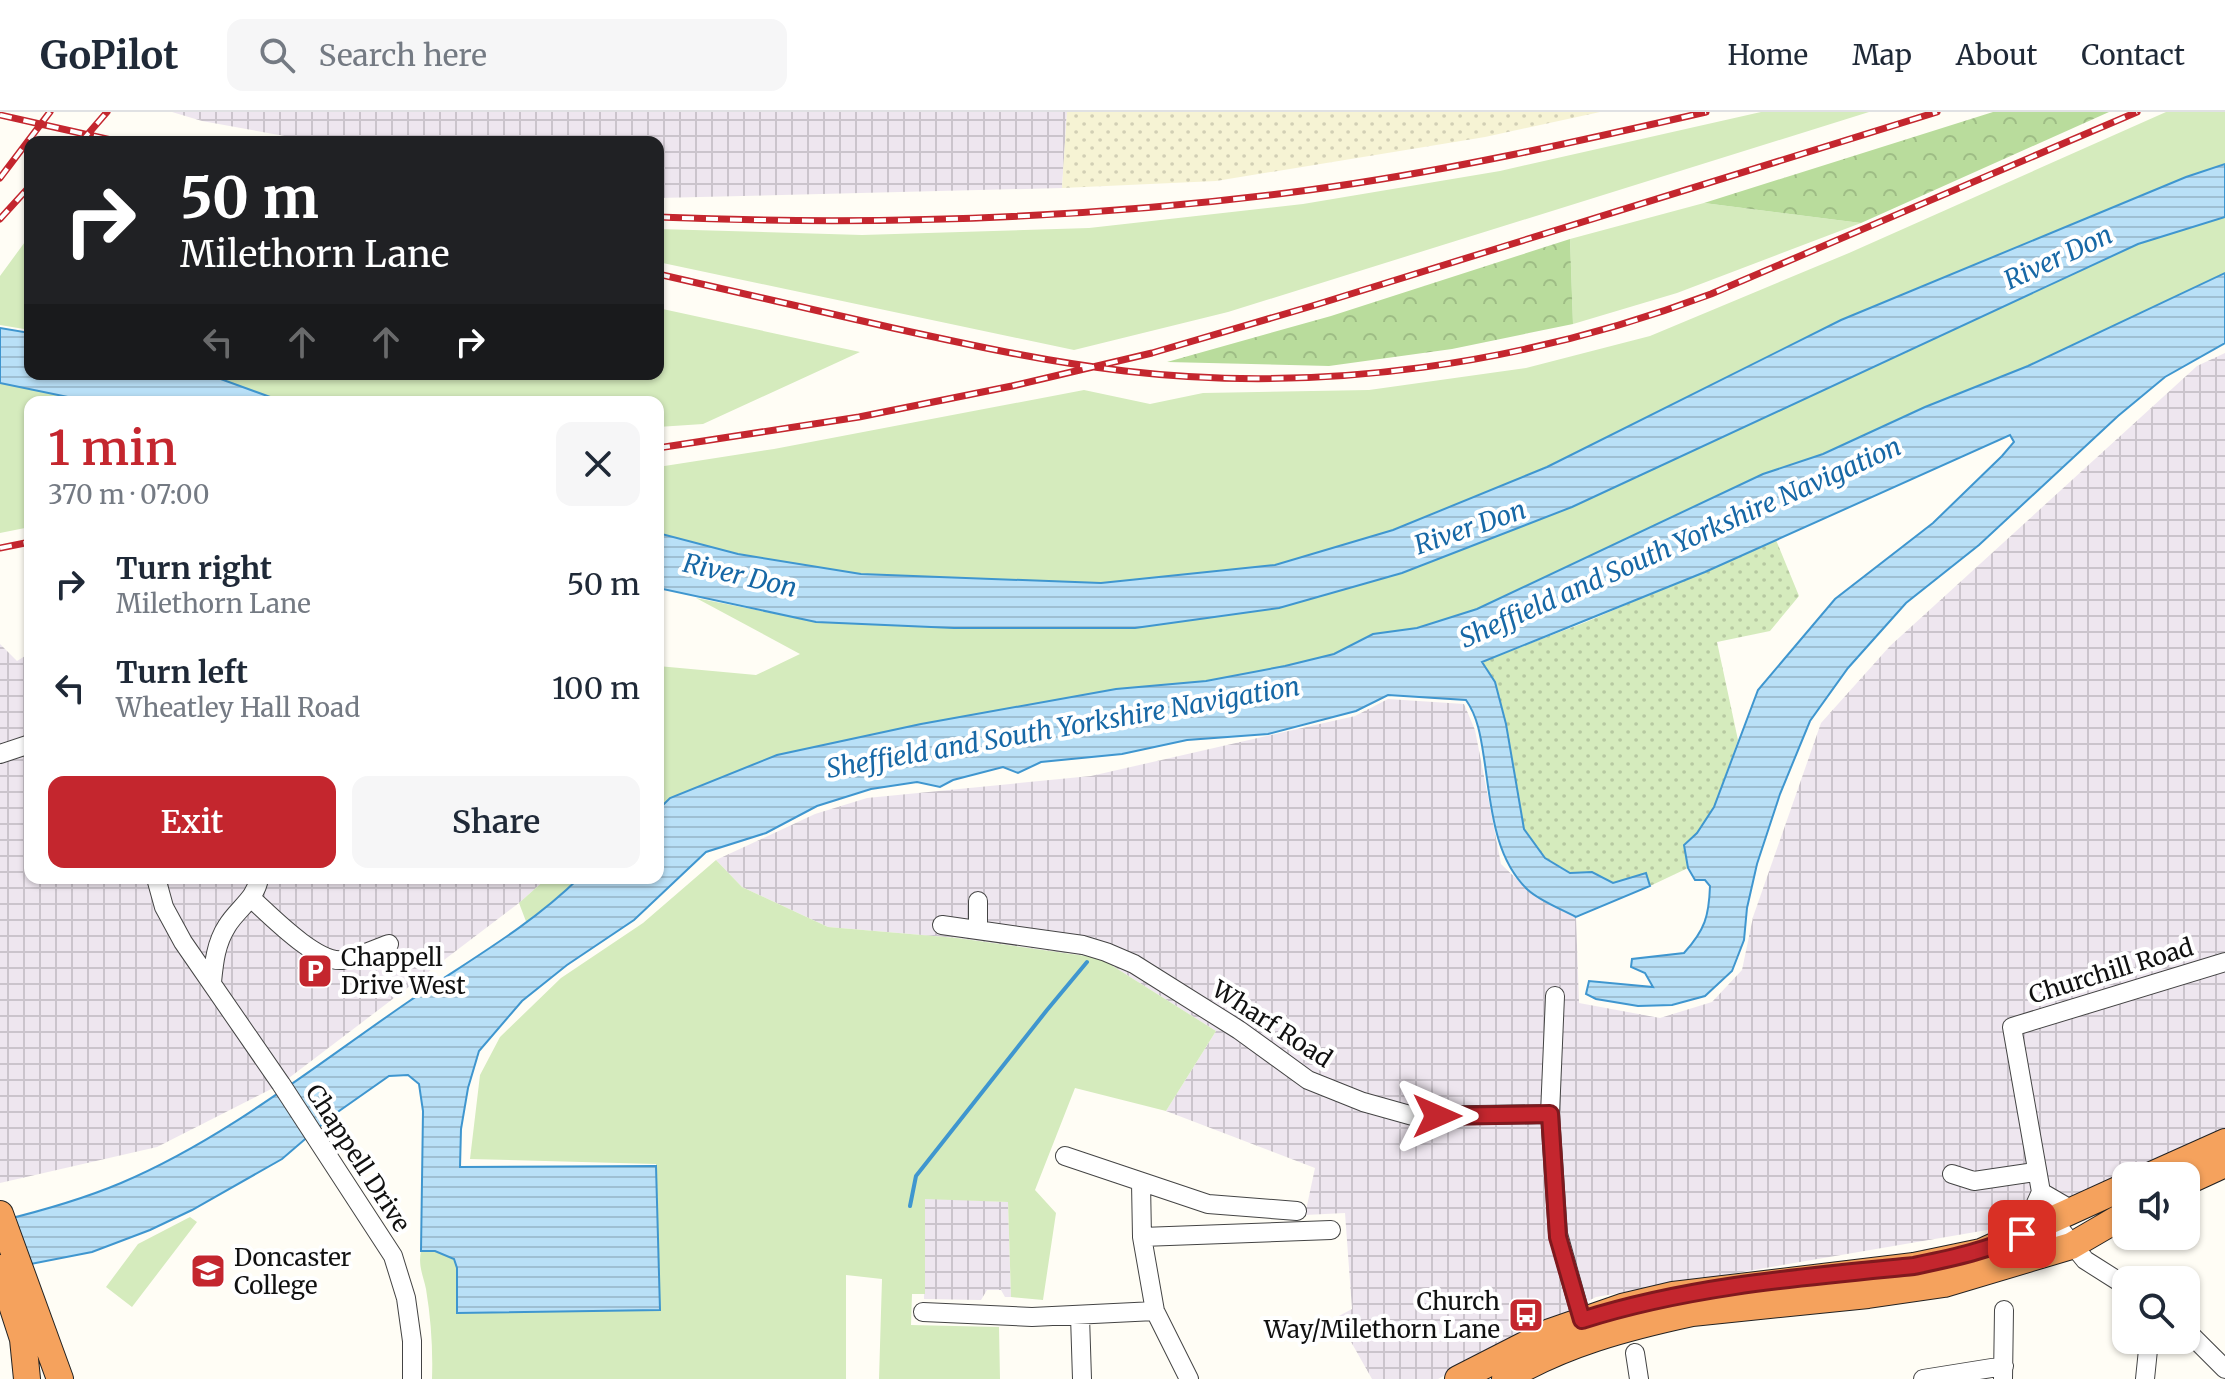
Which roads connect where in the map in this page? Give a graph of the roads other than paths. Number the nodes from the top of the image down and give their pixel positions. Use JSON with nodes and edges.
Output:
{"nodes":[{"id":1,"x":24,"y":746,"type":"edge"},
{"id":2,"x":0,"y":754,"type":"edge"},
{"id":3,"x":158,"y":884,"type":"edge"},
{"id":4,"x":258,"y":884,"type":"edge"},
{"id":5,"x":251,"y":898,"type":"junction"},
{"id":6,"x":978,"y":901,"type":"dead end"},
{"id":7,"x":942,"y":925,"type":"dead end"},
{"id":8,"x":978,"y":929,"type":"junction"},
{"id":9,"x":180,"y":936,"type":"junction"},
{"id":10,"x":221,"y":938,"type":"junction"},
{"id":11,"x":389,"y":944,"type":"dead end"},
{"id":12,"x":2225,"y":962,"type":"edge"},
{"id":13,"x":212,"y":982,"type":"junction"},
{"id":14,"x":1555,"y":996,"type":"dead end"},
{"id":15,"x":1550,"y":1114,"type":"junction"},
{"id":16,"x":2225,"y":1142,"type":"edge"},
{"id":17,"x":1065,"y":1156,"type":"dead end"},
{"id":18,"x":2180,"y":1162,"type":"edge"},
{"id":19,"x":2225,"y":1164,"type":"edge"},
{"id":20,"x":2035,"y":1172,"type":"junction"},
{"id":21,"x":1952,"y":1174,"type":"dead end"},
{"id":22,"x":2200,"y":1176,"type":"edge"},
{"id":23,"x":1141,"y":1183,"type":"junction"},
{"id":24,"x":2041,"y":1192,"type":"junction"},
{"id":25,"x":2112,"y":1195,"type":"edge"},
{"id":26,"x":1297,"y":1211,"type":"dead end"},
{"id":27,"x":0,"y":1214,"type":"edge"},
{"id":28,"x":2112,"y":1217,"type":"edge"},
{"id":29,"x":2064,"y":1227,"type":"junction"},
{"id":30,"x":1331,"y":1230,"type":"dead end"},
{"id":31,"x":2022,"y":1234,"type":"junction"},
{"id":32,"x":1142,"y":1237,"type":"junction"},
{"id":33,"x":0,"y":1268,"type":"edge"},
{"id":34,"x":2112,"y":1277,"type":"edge"},
{"id":35,"x":2004,"y":1310,"type":"dead end"},
{"id":36,"x":1155,"y":1311,"type":"junction"},
{"id":37,"x":923,"y":1312,"type":"dead end"},
{"id":38,"x":1080,"y":1316,"type":"junction"},
{"id":39,"x":1582,"y":1320,"type":"junction"},
{"id":40,"x":33,"y":1336,"type":"junction"},
{"id":41,"x":2200,"y":1344,"type":"edge"},
{"id":42,"x":1635,"y":1353,"type":"dead end"},
{"id":43,"x":2148,"y":1354,"type":"edge"},
{"id":44,"x":2225,"y":1369,"type":"edge"},
{"id":45,"x":2003,"y":1372,"type":"edge"},
{"id":46,"x":27,"y":1379,"type":"edge"},
{"id":47,"x":60,"y":1379,"type":"edge"},
{"id":48,"x":412,"y":1379,"type":"edge"},
{"id":49,"x":1082,"y":1379,"type":"edge"},
{"id":50,"x":1189,"y":1379,"type":"edge"},
{"id":51,"x":1458,"y":1379,"type":"edge"},
{"id":52,"x":1505,"y":1379,"type":"edge"},
{"id":53,"x":1639,"y":1379,"type":"edge"},
{"id":54,"x":1923,"y":1379,"type":"edge"},
{"id":55,"x":2145,"y":1379,"type":"edge"}],
"edges":[{"from":1,"to":2,"type":"street"},
{"from":3,"to":9,"type":"street","name":"Chappell Drive"},
{"from":4,"to":5,"type":"street"},
{"from":5,"to":10,"type":"street"},
{"from":5,"to":11,"type":"street"},
{"from":6,"to":8,"type":"street"},
{"from":7,"to":8,"type":"street","name":"Wharf Road"},
{"from":8,"to":15,"type":"street","name":"Wharf Road"},
{"from":9,"to":10,"type":"street"},
{"from":9,"to":13,"type":"street","name":"Chappell Drive"},
{"from":10,"to":13,"type":"street"},
{"from":12,"to":20,"type":"street","name":"Churchill Road"},
{"from":13,"to":48,"type":"street","name":"Chappell Drive"},
{"from":14,"to":15,"type":"street"},
{"from":15,"to":39,"type":"street"},
{"from":16,"to":18,"type":"highway"},
{"from":17,"to":23,"type":"street"},
{"from":19,"to":22,"type":"highway"},
{"from":20,"to":21,"type":"street"},
{"from":20,"to":24,"type":"street"},
{"from":23,"to":26,"type":"street"},
{"from":23,"to":32,"type":"street"},
{"from":24,"to":29,"type":"street"},
{"from":24,"to":31,"type":"street"},
{"from":25,"to":29,"type":"highway"},
{"from":27,"to":40,"type":"highway"},
{"from":28,"to":29,"type":"highway"},
{"from":29,"to":31,"type":"highway"},
{"from":29,"to":34,"type":"street"},
{"from":29,"to":52,"type":"highway"},
{"from":30,"to":32,"type":"street"},
{"from":31,"to":39,"type":"highway"},
{"from":32,"to":36,"type":"street"},
{"from":33,"to":40,"type":"highway"},
{"from":35,"to":45,"type":"street"},
{"from":36,"to":38,"type":"street"},
{"from":36,"to":50,"type":"street"},
{"from":37,"to":38,"type":"street"},
{"from":38,"to":49,"type":"street"},
{"from":39,"to":51,"type":"highway"},
{"from":40,"to":46,"type":"highway"},
{"from":40,"to":47,"type":"highway"},
{"from":41,"to":44,"type":"street"},
{"from":42,"to":53,"type":"street"},
{"from":43,"to":55,"type":"street"},
{"from":45,"to":54,"type":"street"}]}
